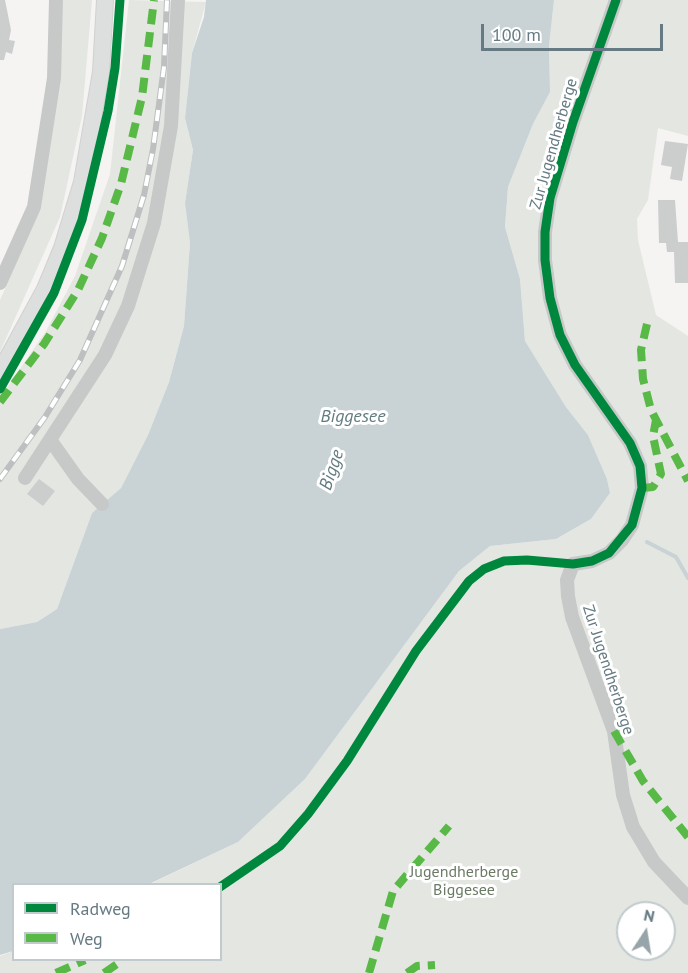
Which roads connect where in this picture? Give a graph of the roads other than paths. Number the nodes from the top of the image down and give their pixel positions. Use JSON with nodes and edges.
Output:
{"nodes":[{"id":1,"x":56,"y":0,"type":"edge"},
{"id":2,"x":105,"y":0,"type":"edge"},
{"id":3,"x":178,"y":0,"type":"edge"},
{"id":4,"x":616,"y":0,"type":"edge"},
{"id":5,"x":0,"y":283,"type":"edge"},
{"id":6,"x":1,"y":370,"type":"edge"},
{"id":7,"x":51,"y":441,"type":"junction"},
{"id":8,"x":25,"y":478,"type":"dead end"},
{"id":9,"x":102,"y":504,"type":"dead end"},
{"id":10,"x":688,"y":898,"type":"edge"}],
"edges":[{"from":1,"to":5,"type":"street"},
{"from":2,"to":6,"type":"main road"},
{"from":3,"to":7,"type":"street"},
{"from":4,"to":10,"type":"street","name":"Zur Jugendherberge"},
{"from":7,"to":8,"type":"street"},
{"from":7,"to":9,"type":"street"}]}
